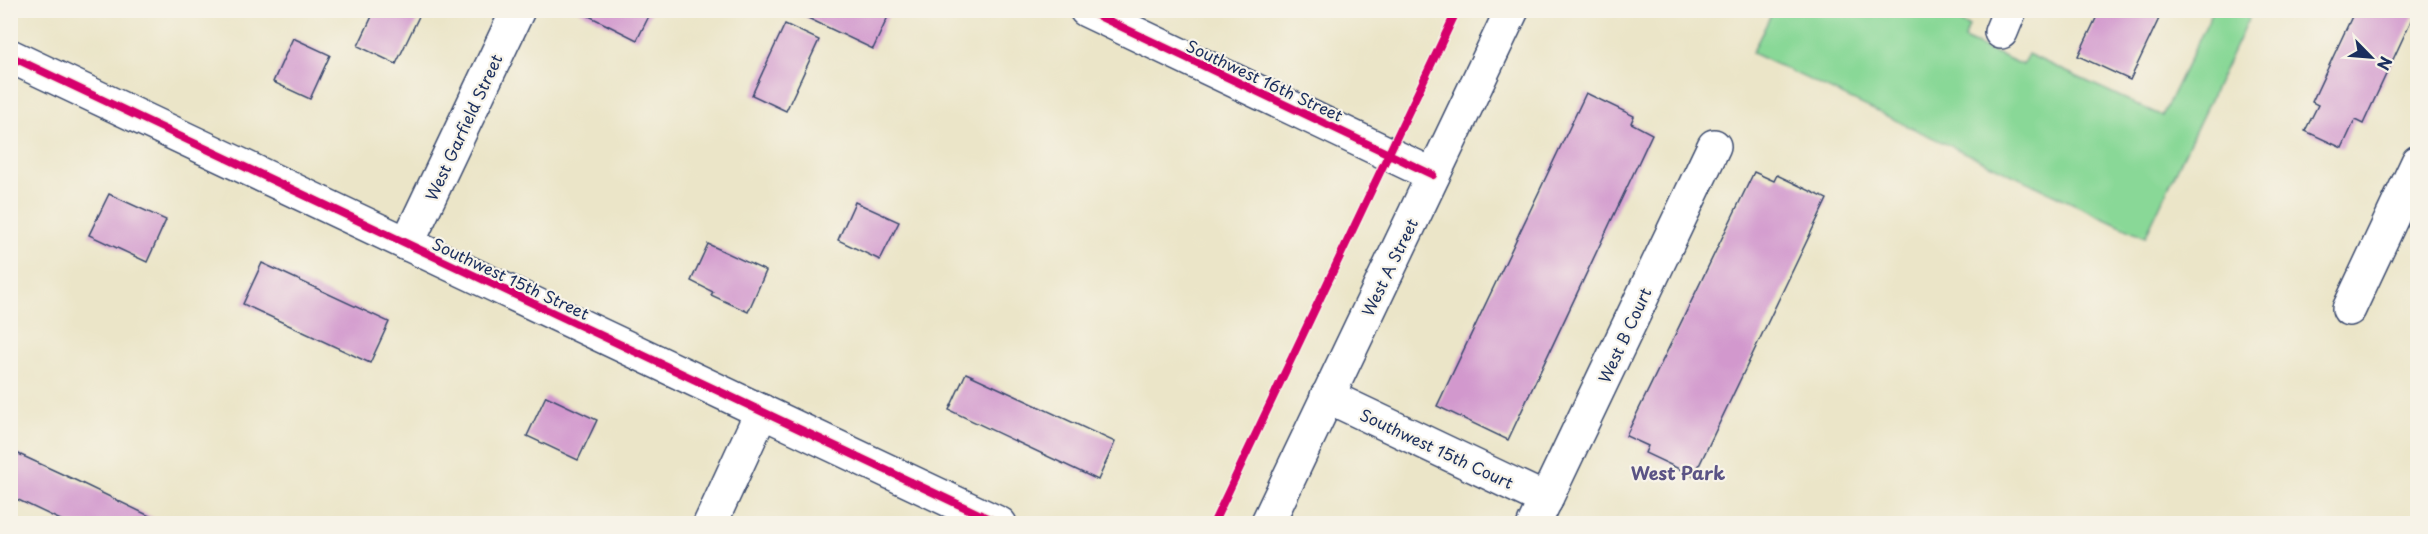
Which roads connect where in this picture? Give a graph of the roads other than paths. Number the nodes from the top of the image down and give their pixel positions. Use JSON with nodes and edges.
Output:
{"nodes":[{"id":1,"x":518,"y":10,"type":"edge"},
{"id":2,"x":1086,"y":10,"type":"edge"},
{"id":3,"x":1512,"y":10,"type":"edge"},
{"id":4,"x":10,"y":56,"type":"edge"},
{"id":5,"x":1714,"y":146,"type":"dead end"},
{"id":6,"x":2418,"y":162,"type":"edge"},
{"id":7,"x":1433,"y":175,"type":"junction"},
{"id":8,"x":408,"y":244,"type":"junction"},
{"id":9,"x":2349,"y":309,"type":"dead end"},
{"id":10,"x":1328,"y":396,"type":"junction"},
{"id":11,"x":762,"y":411,"type":"junction"},
{"id":12,"x":1540,"y":512,"type":"edge"},
{"id":13,"x":710,"y":524,"type":"edge"},
{"id":14,"x":1000,"y":524,"type":"edge"},
{"id":15,"x":1267,"y":524,"type":"edge"}],
"edges":[{"from":1,"to":8,"type":"street","name":"West Garfield Street"},
{"from":2,"to":7,"type":"street","name":"Southwest 16th Street"},
{"from":3,"to":7,"type":"street","name":"West A Street"},
{"from":4,"to":8,"type":"street","name":"Southwest 15th Street"},
{"from":5,"to":12,"type":"street","name":"West B Court"},
{"from":6,"to":9,"type":"street"},
{"from":7,"to":10,"type":"street","name":"West A Street"},
{"from":8,"to":11,"type":"street","name":"Southwest 15th Street"},
{"from":10,"to":12,"type":"street","name":"Southwest 15th Court"},
{"from":10,"to":15,"type":"street","name":"West A Street"},
{"from":11,"to":13,"type":"street"},
{"from":11,"to":14,"type":"street","name":"Southwest 15th Street"}]}
